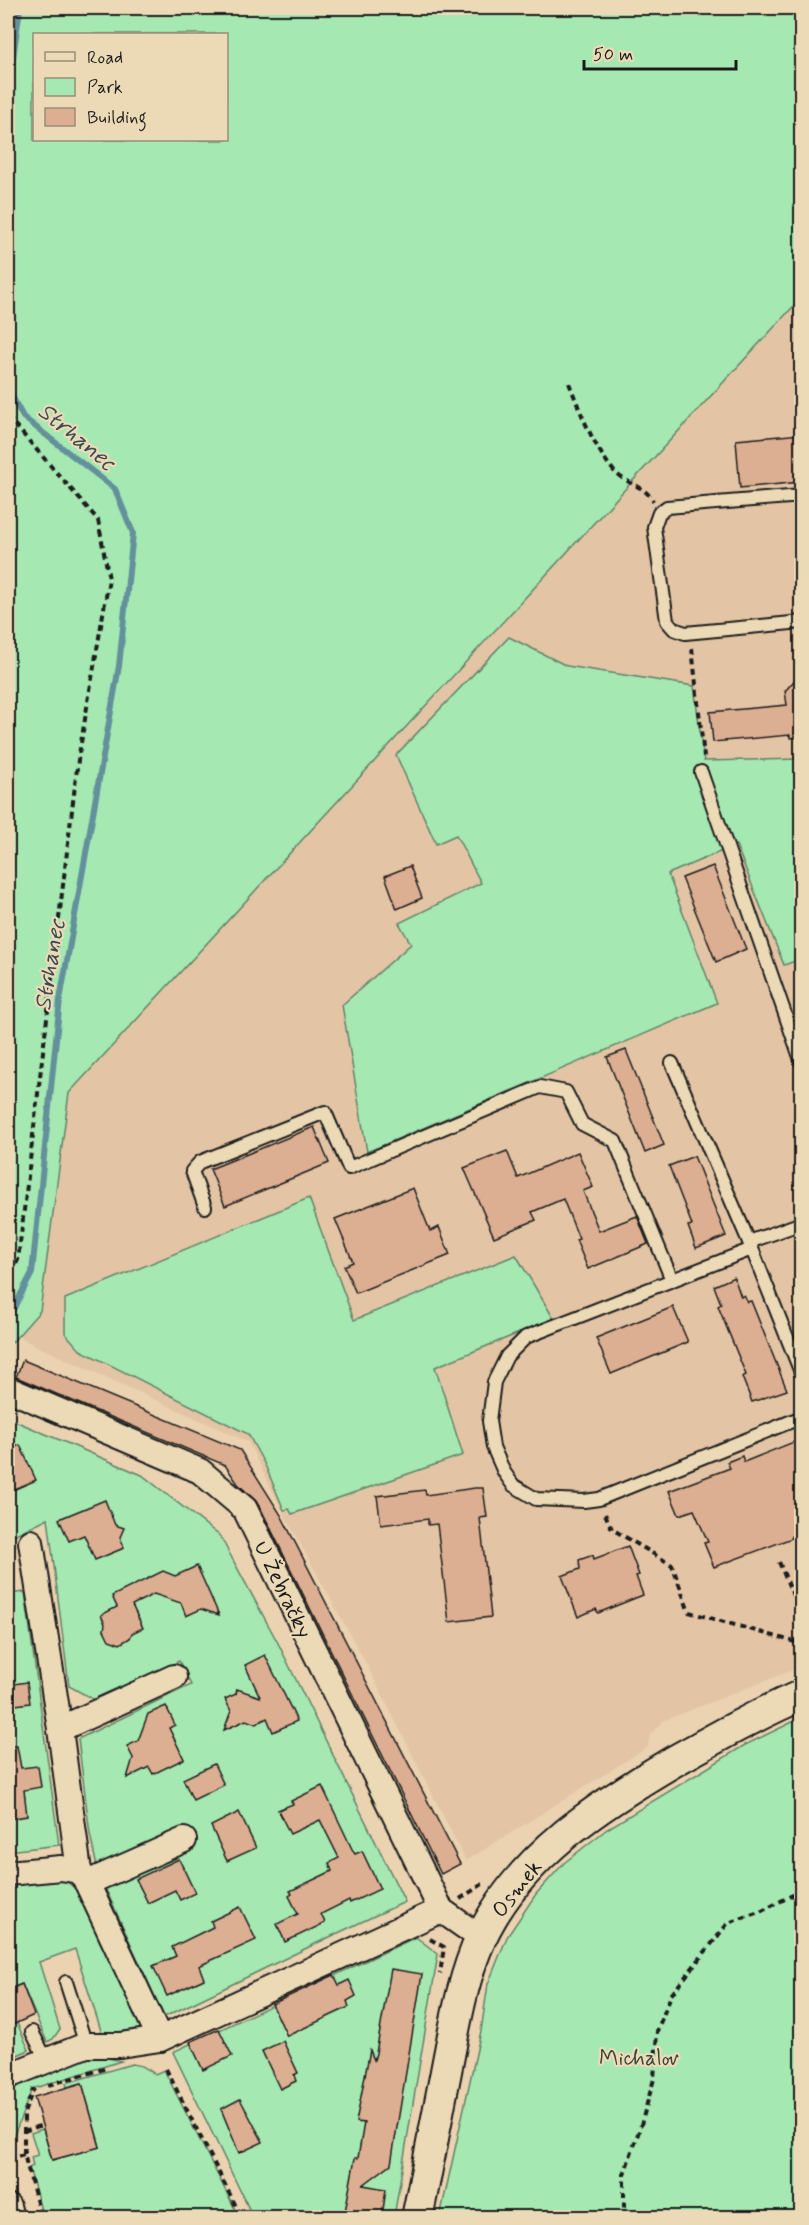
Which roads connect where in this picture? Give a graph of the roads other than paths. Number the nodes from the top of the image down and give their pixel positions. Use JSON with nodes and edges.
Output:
{"nodes":[{"id":1,"x":801,"y":496,"type":"edge"},
{"id":2,"x":801,"y":622,"type":"edge"},
{"id":3,"x":701,"y":772,"type":"road end"},
{"id":4,"x":672,"y":1064,"type":"dead end"},
{"id":5,"x":801,"y":1064,"type":"edge"},
{"id":6,"x":205,"y":1207,"type":"dead end"},
{"id":7,"x":801,"y":1223,"type":"edge"},
{"id":8,"x":751,"y":1246,"type":"junction"},
{"id":9,"x":672,"y":1280,"type":"junction"},
{"id":10,"x":801,"y":1375,"type":"edge"},
{"id":11,"x":8,"y":1389,"type":"edge"},
{"id":12,"x":801,"y":1417,"type":"edge"},
{"id":13,"x":31,"y":1542,"type":"dead end"},
{"id":14,"x":174,"y":1677,"type":"dead end"},
{"id":15,"x":801,"y":1695,"type":"edge"},
{"id":16,"x":60,"y":1730,"type":"junction"},
{"id":17,"x":184,"y":1840,"type":"dead end"},
{"id":18,"x":8,"y":1873,"type":"edge"},
{"id":19,"x":83,"y":1877,"type":"junction"},
{"id":20,"x":441,"y":1910,"type":"junction"},
{"id":21,"x":481,"y":1938,"type":"junction"},
{"id":22,"x":66,"y":1982,"type":"dead end"},
{"id":23,"x":32,"y":2032,"type":"dead end"},
{"id":24,"x":160,"y":2039,"type":"junction"},
{"id":25,"x":86,"y":2045,"type":"junction"},
{"id":26,"x":47,"y":2061,"type":"junction"},
{"id":27,"x":8,"y":2076,"type":"edge"},
{"id":28,"x":8,"y":2206,"type":"edge"},
{"id":29,"x":11,"y":2217,"type":"edge"},
{"id":30,"x":417,"y":2217,"type":"edge"}],
"edges":[{"from":1,"to":2,"type":"lane"},
{"from":3,"to":5,"type":"lane"},
{"from":4,"to":8,"type":"lane"},
{"from":6,"to":9,"type":"lane"},
{"from":7,"to":8,"type":"lane"},
{"from":8,"to":9,"type":"lane"},
{"from":8,"to":10,"type":"lane"},
{"from":9,"to":12,"type":"lane"},
{"from":11,"to":20,"type":"street","name":"U Žebračky"},
{"from":13,"to":16,"type":"street"},
{"from":14,"to":16,"type":"street"},
{"from":15,"to":21,"type":"street","name":"Osmek"},
{"from":16,"to":19,"type":"street"},
{"from":17,"to":19,"type":"street"},
{"from":18,"to":19,"type":"street"},
{"from":19,"to":24,"type":"street"},
{"from":20,"to":21,"type":"street","name":"U Žebračky"},
{"from":20,"to":24,"type":"street"},
{"from":21,"to":30,"type":"street","name":"Osmek"},
{"from":22,"to":25,"type":"lane"},
{"from":23,"to":26,"type":"lane"},
{"from":24,"to":25,"type":"street"},
{"from":25,"to":26,"type":"street"},
{"from":26,"to":27,"type":"street"},
{"from":28,"to":29,"type":"street"}]}
